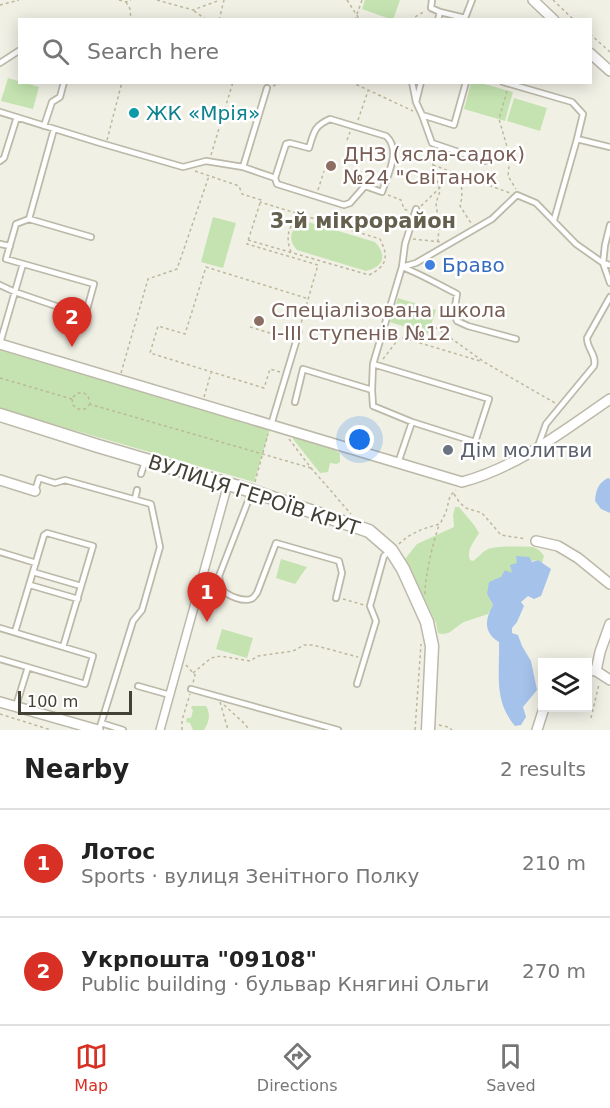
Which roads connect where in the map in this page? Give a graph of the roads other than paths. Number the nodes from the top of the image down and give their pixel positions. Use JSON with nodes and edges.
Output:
{"nodes":[{"id":1,"x":432,"y":0,"type":"edge"},
{"id":2,"x":472,"y":0,"type":"edge"},
{"id":3,"x":533,"y":0,"type":"edge"},
{"id":4,"x":440,"y":12,"type":"junction"},
{"id":5,"x":438,"y":18,"type":"edge"},
{"id":6,"x":552,"y":18,"type":"edge"},
{"id":7,"x":18,"y":51,"type":"edge"},
{"id":8,"x":592,"y":54,"type":"edge"},
{"id":9,"x":0,"y":63,"type":"edge"},
{"id":10,"x":610,"y":71,"type":"edge"},
{"id":11,"x":63,"y":84,"type":"edge"},
{"id":12,"x":412,"y":84,"type":"edge"},
{"id":13,"x":420,"y":84,"type":"edge"},
{"id":14,"x":465,"y":84,"type":"edge"},
{"id":15,"x":509,"y":84,"type":"edge"},
{"id":16,"x":267,"y":88,"type":"road end"},
{"id":17,"x":416,"y":102,"type":"junction"},
{"id":18,"x":0,"y":112,"type":"edge"},
{"id":19,"x":422,"y":115,"type":"junction"},
{"id":20,"x":17,"y":117,"type":"junction"},
{"id":21,"x":44,"y":126,"type":"junction"},
{"id":22,"x":54,"y":129,"type":"junction"},
{"id":23,"x":577,"y":139,"type":"junction"},
{"id":24,"x":610,"y":147,"type":"edge"},
{"id":25,"x":0,"y":161,"type":"edge"},
{"id":26,"x":485,"y":161,"type":"dead end"},
{"id":27,"x":243,"y":167,"type":"junction"},
{"id":28,"x":275,"y":178,"type":"junction"},
{"id":29,"x":416,"y":211,"type":"road end"},
{"id":30,"x":29,"y":219,"type":"junction"},
{"id":31,"x":554,"y":220,"type":"junction"},
{"id":32,"x":610,"y":225,"type":"edge"},
{"id":33,"x":91,"y":237,"type":"dead end"},
{"id":34,"x":0,"y":244,"type":"edge"},
{"id":35,"x":10,"y":246,"type":"junction"},
{"id":36,"x":603,"y":263,"type":"junction"},
{"id":37,"x":23,"y":264,"type":"junction"},
{"id":38,"x":610,"y":265,"type":"edge"},
{"id":39,"x":402,"y":267,"type":"junction"},
{"id":40,"x":610,"y":283,"type":"edge"},
{"id":41,"x":0,"y":285,"type":"edge"},
{"id":42,"x":15,"y":292,"type":"junction"},
{"id":43,"x":610,"y":297,"type":"edge"},
{"id":44,"x":299,"y":332,"type":"road end"},
{"id":45,"x":516,"y":339,"type":"dead end"},
{"id":46,"x":0,"y":343,"type":"edge"},
{"id":47,"x":375,"y":365,"type":"junction"},
{"id":48,"x":372,"y":390,"type":"junction"},
{"id":49,"x":610,"y":399,"type":"edge"},
{"id":50,"x":295,"y":402,"type":"dead end"},
{"id":51,"x":0,"y":415,"type":"edge"},
{"id":52,"x":412,"y":422,"type":"junction"},
{"id":53,"x":271,"y":425,"type":"junction"},
{"id":54,"x":537,"y":449,"type":"junction"},
{"id":55,"x":145,"y":460,"type":"junction"},
{"id":56,"x":399,"y":463,"type":"junction"},
{"id":57,"x":141,"y":474,"type":"dead end"},
{"id":58,"x":0,"y":480,"type":"edge"},
{"id":59,"x":228,"y":484,"type":"junction"},
{"id":60,"x":137,"y":490,"type":"dead end"},
{"id":61,"x":35,"y":491,"type":"joint"},
{"id":62,"x":252,"y":491,"type":"junction"},
{"id":63,"x":135,"y":500,"type":"junction"},
{"id":64,"x":536,"y":541,"type":"road end"},
{"id":65,"x":391,"y":550,"type":"junction"},
{"id":66,"x":0,"y":552,"type":"edge"},
{"id":67,"x":36,"y":563,"type":"junction"},
{"id":68,"x":33,"y":572,"type":"junction"},
{"id":69,"x":610,"y":584,"type":"edge"},
{"id":70,"x":30,"y":585,"type":"junction"},
{"id":71,"x":81,"y":586,"type":"junction"},
{"id":72,"x":336,"y":598,"type":"road end"},
{"id":73,"x":78,"y":599,"type":"junction"},
{"id":74,"x":610,"y":624,"type":"edge"},
{"id":75,"x":0,"y":628,"type":"edge"},
{"id":76,"x":15,"y":632,"type":"junction"},
{"id":77,"x":63,"y":647,"type":"junction"},
{"id":78,"x":0,"y":659,"type":"edge"},
{"id":79,"x":28,"y":667,"type":"junction"},
{"id":80,"x":592,"y":670,"type":"edge"},
{"id":81,"x":115,"y":679,"type":"junction"},
{"id":82,"x":610,"y":680,"type":"edge"},
{"id":83,"x":123,"y":682,"type":"dead end"},
{"id":84,"x":357,"y":684,"type":"dead end"},
{"id":85,"x":138,"y":686,"type":"dead end"},
{"id":86,"x":191,"y":689,"type":"road end"},
{"id":87,"x":170,"y":695,"type":"junction"},
{"id":88,"x":0,"y":702,"type":"edge"},
{"id":89,"x":16,"y":706,"type":"junction"},
{"id":90,"x":543,"y":712,"type":"edge"},
{"id":91,"x":428,"y":727,"type":"edge"},
{"id":92,"x":99,"y":728,"type":"edge"},
{"id":93,"x":123,"y":730,"type":"edge"},
{"id":94,"x":160,"y":730,"type":"edge"},
{"id":95,"x":338,"y":730,"type":"edge"},
{"id":96,"x":537,"y":730,"type":"edge"}],
"edges":[{"from":1,"to":4,"type":"lane"},
{"from":2,"to":4,"type":"lane"},
{"from":3,"to":6,"type":"street"},
{"from":4,"to":5,"type":"lane"},
{"from":7,"to":9,"type":"lane"},
{"from":8,"to":10,"type":"street"},
{"from":11,"to":21,"type":"lane"},
{"from":12,"to":17,"type":"lane"},
{"from":13,"to":17,"type":"lane"},
{"from":14,"to":19,"type":"lane"},
{"from":15,"to":23,"type":"lane"},
{"from":16,"to":27,"type":"lane"},
{"from":17,"to":19,"type":"lane"},
{"from":18,"to":20,"type":"lane"},
{"from":19,"to":26,"type":"lane"},
{"from":20,"to":21,"type":"lane"},
{"from":20,"to":25,"type":"lane"},
{"from":21,"to":22,"type":"lane"},
{"from":22,"to":27,"type":"lane"},
{"from":22,"to":30,"type":"lane"},
{"from":23,"to":24,"type":"lane"},
{"from":23,"to":31,"type":"lane"},
{"from":27,"to":28,"type":"lane"},
{"from":28,"to":28,"type":"lane"},
{"from":29,"to":39,"type":"lane"},
{"from":30,"to":33,"type":"lane"},
{"from":30,"to":35,"type":"lane"},
{"from":31,"to":36,"type":"lane"},
{"from":31,"to":39,"type":"lane"},
{"from":32,"to":36,"type":"lane"},
{"from":34,"to":35,"type":"lane"},
{"from":35,"to":37,"type":"lane"},
{"from":36,"to":38,"type":"lane"},
{"from":36,"to":40,"type":"lane"},
{"from":37,"to":42,"type":"lane"},
{"from":37,"to":42,"type":"lane"},
{"from":39,"to":45,"type":"lane"},
{"from":39,"to":47,"type":"lane"},
{"from":41,"to":42,"type":"lane"},
{"from":42,"to":46,"type":"lane"},
{"from":43,"to":54,"type":"lane"},
{"from":44,"to":53,"type":"lane"},
{"from":46,"to":53,"type":"street"},
{"from":47,"to":48,"type":"lane"},
{"from":47,"to":52,"type":"lane"},
{"from":48,"to":50,"type":"lane"},
{"from":48,"to":52,"type":"lane"},
{"from":49,"to":54,"type":"street"},
{"from":51,"to":55,"type":"street","name":"ВУЛИЦЯ ГЕРОЇВ КРУТ"},
{"from":52,"to":56,"type":"lane"},
{"from":53,"to":56,"type":"street"},
{"from":54,"to":56,"type":"street"},
{"from":55,"to":57,"type":"lane"},
{"from":55,"to":59,"type":"street","name":"ВУЛИЦЯ ГЕРОЇВ КРУТ"},
{"from":58,"to":61,"type":"street"},
{"from":59,"to":62,"type":"street","name":"ВУЛИЦЯ ГЕРОЇВ КРУТ"},
{"from":59,"to":87,"type":"street"},
{"from":60,"to":63,"type":"lane"},
{"from":61,"to":63,"type":"lane"},
{"from":62,"to":65,"type":"street","name":"ВУЛИЦЯ ГЕРОЇВ КРУТ"},
{"from":62,"to":72,"type":"lane"},
{"from":63,"to":81,"type":"lane"},
{"from":64,"to":69,"type":"street"},
{"from":65,"to":84,"type":"lane"},
{"from":65,"to":91,"type":"street","name":"ВУЛИЦЯ ГЕРОЇВ КРУТ"},
{"from":66,"to":67,"type":"lane"},
{"from":67,"to":68,"type":"lane"},
{"from":67,"to":71,"type":"lane"},
{"from":68,"to":70,"type":"lane"},
{"from":68,"to":71,"type":"lane"},
{"from":70,"to":73,"type":"lane"},
{"from":70,"to":76,"type":"lane"},
{"from":71,"to":73,"type":"lane"},
{"from":73,"to":77,"type":"lane"},
{"from":74,"to":80,"type":"street"},
{"from":75,"to":76,"type":"lane"},
{"from":76,"to":77,"type":"lane"},
{"from":77,"to":79,"type":"lane"},
{"from":78,"to":79,"type":"lane"},
{"from":79,"to":89,"type":"lane"},
{"from":80,"to":82,"type":"street"},
{"from":81,"to":83,"type":"lane"},
{"from":81,"to":92,"type":"lane"},
{"from":85,"to":87,"type":"lane"},
{"from":86,"to":95,"type":"lane"},
{"from":87,"to":94,"type":"street"},
{"from":88,"to":89,"type":"street"},
{"from":89,"to":92,"type":"street"},
{"from":90,"to":96,"type":"street"},
{"from":92,"to":93,"type":"lane"}]}
